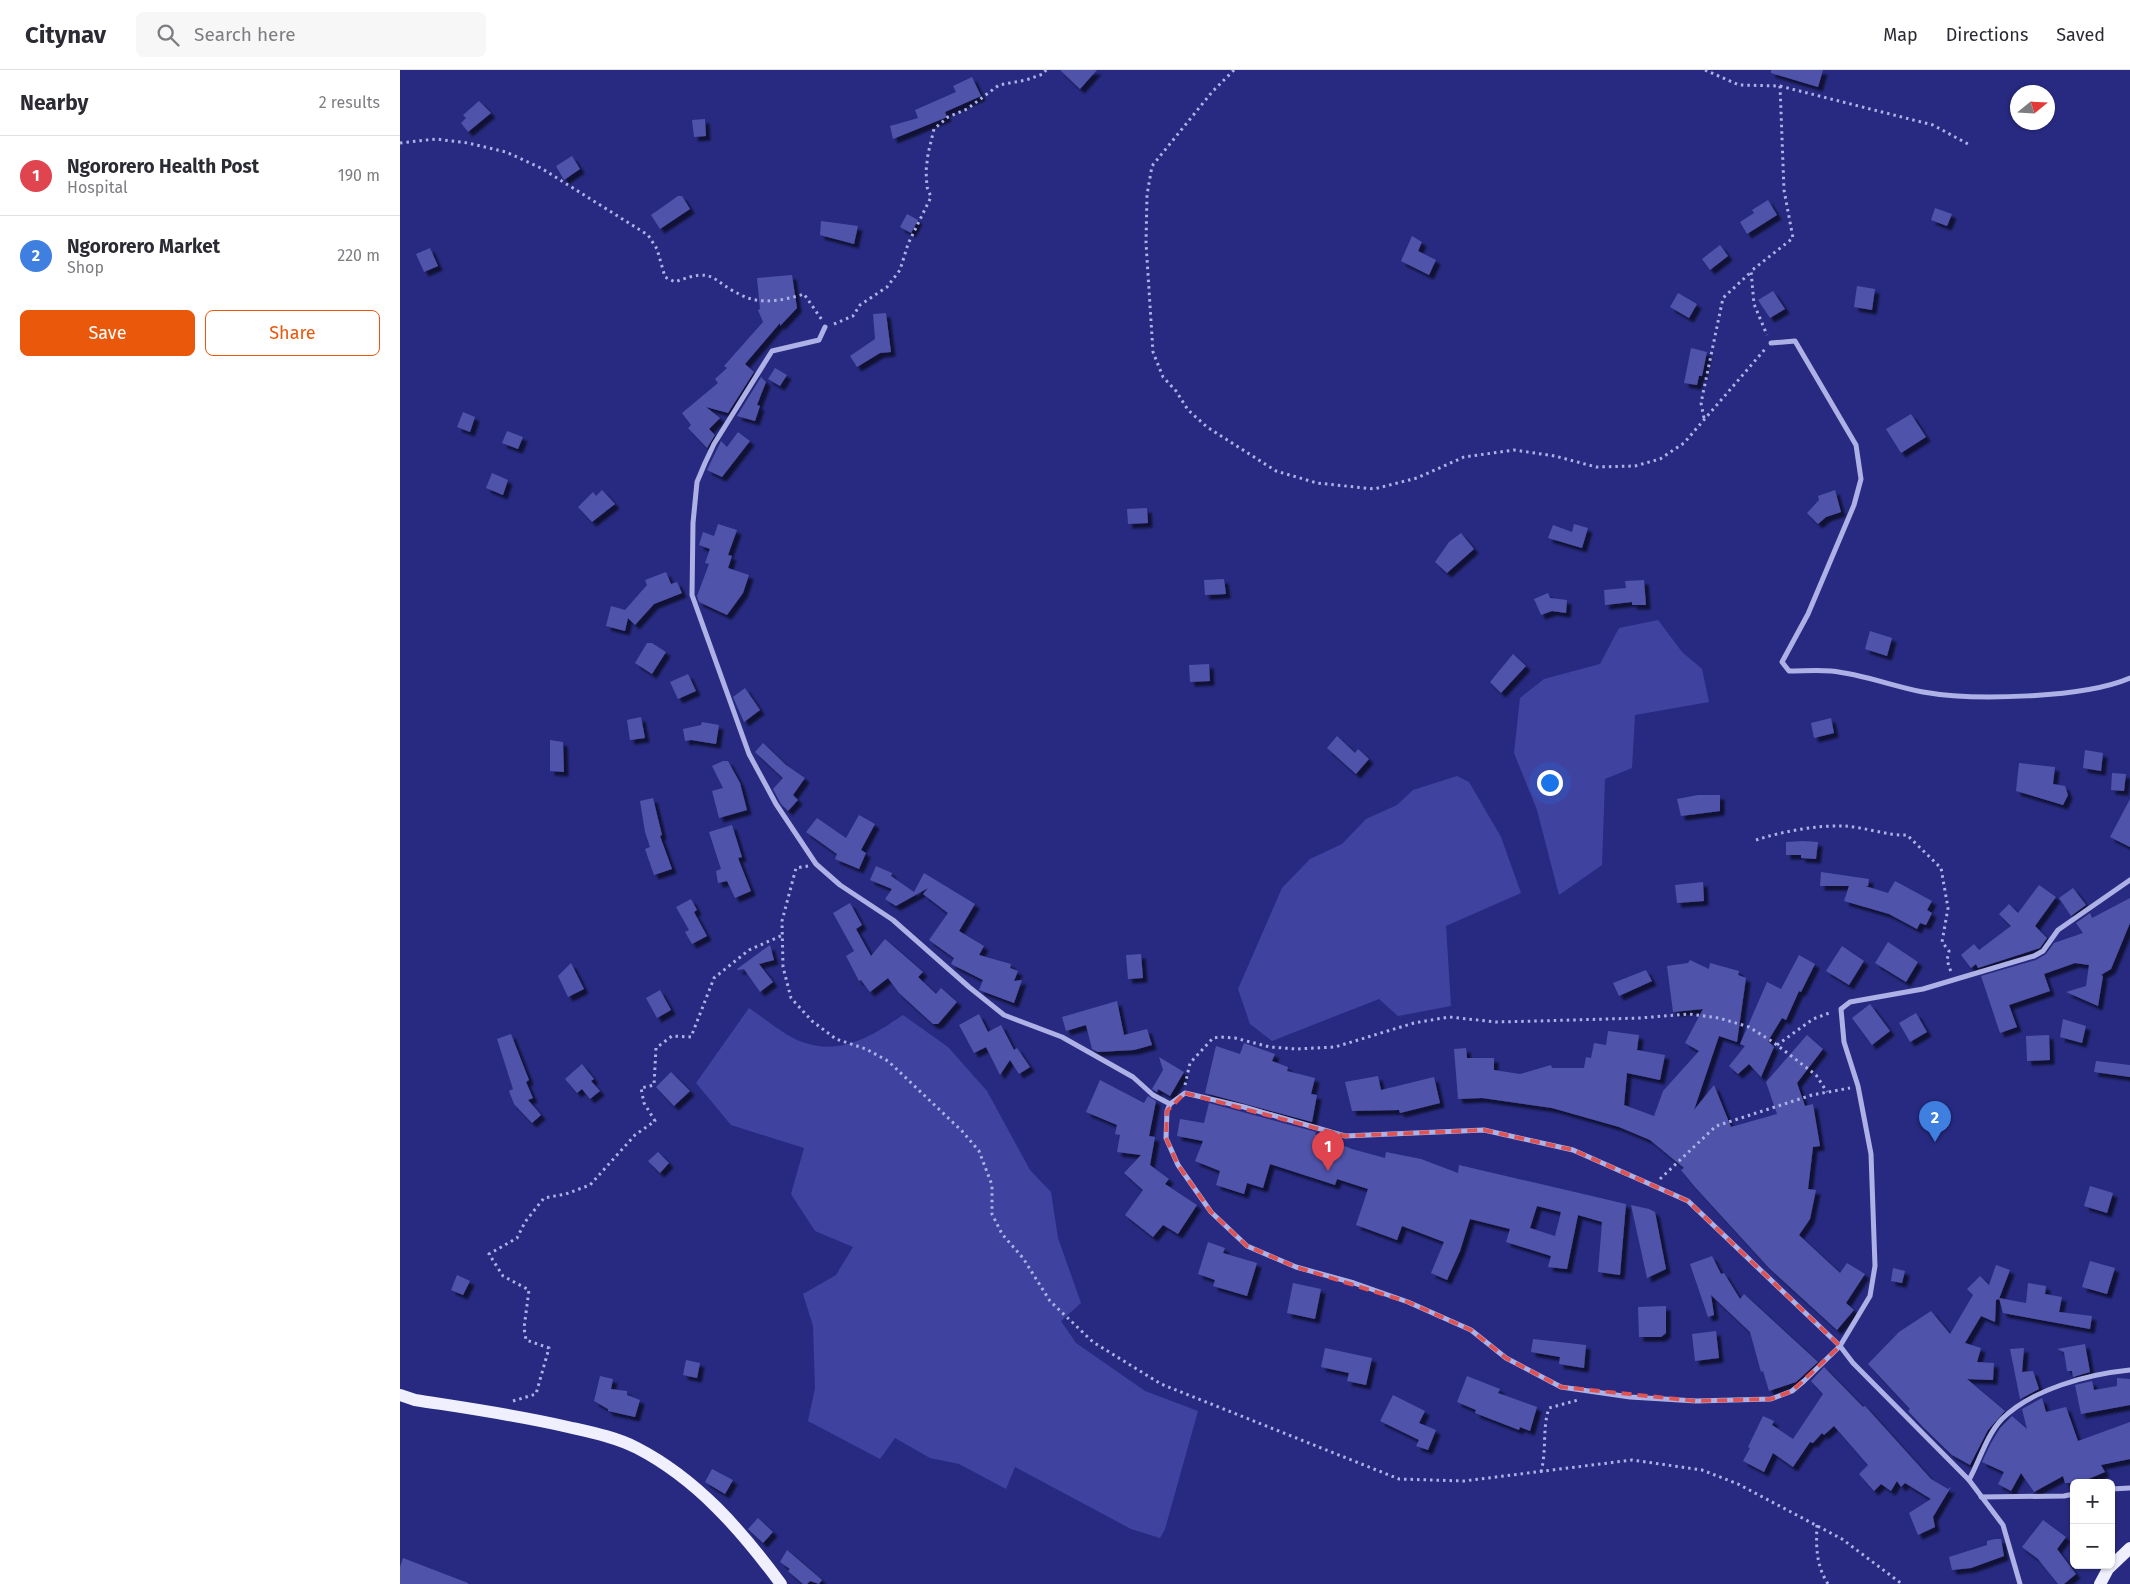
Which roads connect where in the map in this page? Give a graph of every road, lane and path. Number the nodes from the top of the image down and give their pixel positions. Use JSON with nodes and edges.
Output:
{"nodes":[{"id":1,"x":1046,"y":70,"type":"edge"},
{"id":2,"x":1234,"y":70,"type":"edge"},
{"id":3,"x":1705,"y":70,"type":"edge"},
{"id":4,"x":1780,"y":86,"type":"junction"},
{"id":5,"x":400,"y":143,"type":"edge"},
{"id":6,"x":1968,"y":144,"type":"dead end"},
{"id":7,"x":1751,"y":271,"type":"junction"},
{"id":8,"x":826,"y":326,"type":"junction"},
{"id":9,"x":1771,"y":342,"type":"junction"},
{"id":10,"x":1704,"y":418,"type":"junction"},
{"id":11,"x":2130,"y":678,"type":"edge"},
{"id":12,"x":1756,"y":840,"type":"dead end"},
{"id":13,"x":816,"y":864,"type":"junction"},
{"id":14,"x":2130,"y":880,"type":"edge"},
{"id":15,"x":783,"y":935,"type":"junction"},
{"id":16,"x":1954,"y":979,"type":"junction"},
{"id":17,"x":1841,"y":1009,"type":"junction"},
{"id":18,"x":1777,"y":1045,"type":"junction"},
{"id":19,"x":1858,"y":1086,"type":"junction"},
{"id":20,"x":1828,"y":1092,"type":"junction"},
{"id":21,"x":1185,"y":1093,"type":"junction"},
{"id":22,"x":1170,"y":1104,"type":"junction"},
{"id":23,"x":1654,"y":1185,"type":"junction"},
{"id":24,"x":1840,"y":1346,"type":"junction"},
{"id":25,"x":2130,"y":1370,"type":"edge"},
{"id":26,"x":1602,"y":1392,"type":"junction"},
{"id":27,"x":400,"y":1395,"type":"edge"},
{"id":28,"x":510,"y":1413,"type":"junction"},
{"id":29,"x":1542,"y":1472,"type":"junction"},
{"id":30,"x":1969,"y":1480,"type":"junction"},
{"id":31,"x":2130,"y":1488,"type":"edge"},
{"id":32,"x":2115,"y":1489,"type":"edge"},
{"id":33,"x":2070,"y":1495,"type":"edge"},
{"id":34,"x":1981,"y":1498,"type":"junction"},
{"id":35,"x":1817,"y":1525,"type":"junction"},
{"id":36,"x":2130,"y":1548,"type":"edge"},
{"id":37,"x":781,"y":1584,"type":"edge"},
{"id":38,"x":1828,"y":1584,"type":"edge"},
{"id":39,"x":1902,"y":1584,"type":"edge"},
{"id":40,"x":2020,"y":1584,"type":"edge"},
{"id":41,"x":2100,"y":1584,"type":"edge"}],
"edges":[{"from":1,"to":8,"type":"path"},
{"from":2,"to":10,"type":"path"},
{"from":3,"to":4,"type":"path"},
{"from":4,"to":6,"type":"path"},
{"from":4,"to":7,"type":"path"},
{"from":5,"to":8,"type":"path"},
{"from":7,"to":9,"type":"path"},
{"from":7,"to":10,"type":"path"},
{"from":8,"to":13,"type":"street"},
{"from":9,"to":10,"type":"path"},
{"from":9,"to":11,"type":"street"},
{"from":12,"to":16,"type":"path"},
{"from":13,"to":15,"type":"path"},
{"from":13,"to":22,"type":"street"},
{"from":14,"to":16,"type":"street"},
{"from":15,"to":28,"type":"path"},
{"from":15,"to":29,"type":"path"},
{"from":16,"to":17,"type":"street"},
{"from":17,"to":18,"type":"path"},
{"from":17,"to":19,"type":"street"},
{"from":18,"to":20,"type":"path"},
{"from":18,"to":21,"type":"path"},
{"from":19,"to":20,"type":"path"},
{"from":19,"to":24,"type":"street"},
{"from":20,"to":23,"type":"path"},
{"from":21,"to":22,"type":"street"},
{"from":21,"to":23,"type":"street"},
{"from":22,"to":26,"type":"street"},
{"from":23,"to":24,"type":"street"},
{"from":24,"to":26,"type":"street"},
{"from":24,"to":30,"type":"street"},
{"from":25,"to":30,"type":"street"},
{"from":26,"to":29,"type":"path"},
{"from":27,"to":28,"type":"main road"},
{"from":28,"to":37,"type":"main road"},
{"from":29,"to":35,"type":"path"},
{"from":30,"to":34,"type":"street"},
{"from":31,"to":32,"type":"street"},
{"from":33,"to":34,"type":"street"},
{"from":34,"to":40,"type":"street"},
{"from":35,"to":38,"type":"path"},
{"from":35,"to":39,"type":"path"},
{"from":36,"to":41,"type":"main road"}]}
